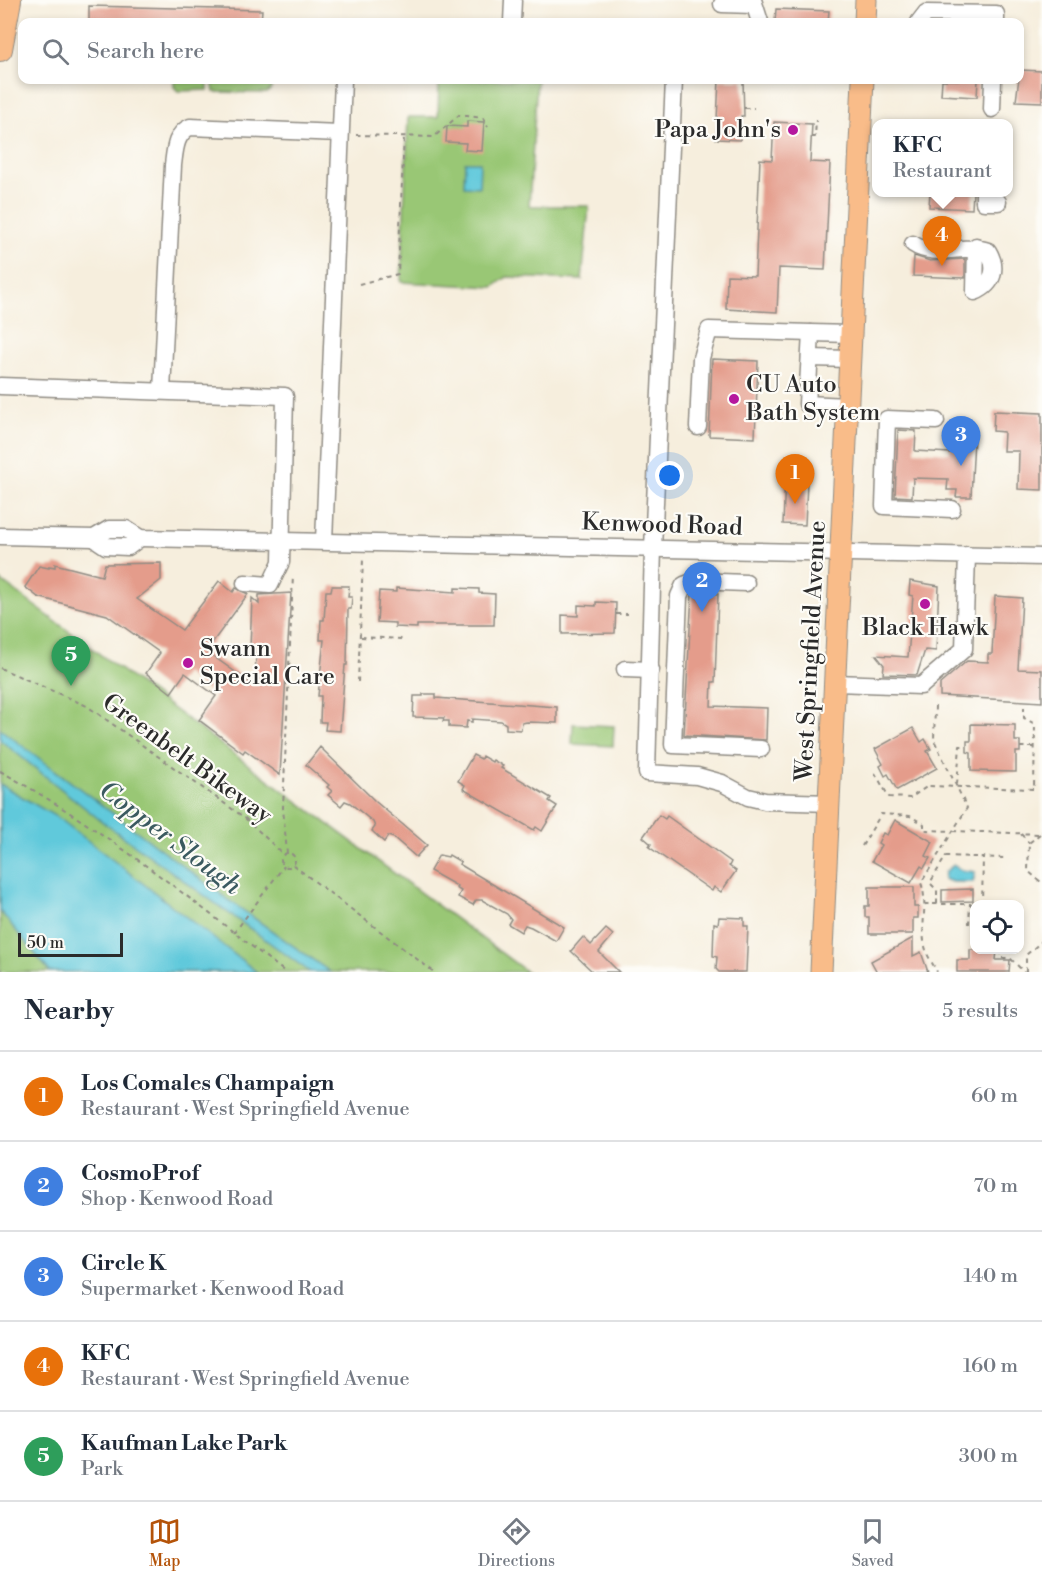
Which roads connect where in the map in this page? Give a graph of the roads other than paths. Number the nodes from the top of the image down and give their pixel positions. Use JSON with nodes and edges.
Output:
{"nodes":[{"id":1,"x":9,"y":0,"type":"edge"},
{"id":2,"x":513,"y":0,"type":"edge"},
{"id":3,"x":866,"y":0,"type":"edge"},
{"id":4,"x":753,"y":3,"type":"edge"},
{"id":5,"x":722,"y":4,"type":"dead end"},
{"id":6,"x":512,"y":18,"type":"edge"},
{"id":7,"x":759,"y":18,"type":"edge"},
{"id":8,"x":865,"y":18,"type":"edge"},
{"id":9,"x":922,"y":18,"type":"edge"},
{"id":10,"x":996,"y":18,"type":"edge"},
{"id":11,"x":0,"y":49,"type":"edge"},
{"id":12,"x":343,"y":84,"type":"edge"},
{"id":13,"x":674,"y":84,"type":"edge"},
{"id":14,"x":863,"y":84,"type":"edge"},
{"id":15,"x":993,"y":84,"type":"edge"},
{"id":16,"x":992,"y":109,"type":"dead end"},
{"id":17,"x":340,"y":133,"type":"junction"},
{"id":18,"x":914,"y":244,"type":"dead end"},
{"id":19,"x":975,"y":291,"type":"dead end"},
{"id":20,"x":811,"y":333,"type":"junction"},
{"id":21,"x":851,"y":334,"type":"junction"},
{"id":22,"x":810,"y":358,"type":"junction"},
{"id":23,"x":850,"y":359,"type":"junction"},
{"id":24,"x":0,"y":386,"type":"edge"},
{"id":25,"x":162,"y":392,"type":"junction"},
{"id":26,"x":848,"y":406,"type":"junction"},
{"id":27,"x":936,"y":421,"type":"dead end"},
{"id":28,"x":698,"y":427,"type":"dead end"},
{"id":29,"x":952,"y":509,"type":"dead end"},
{"id":30,"x":0,"y":536,"type":"edge"},
{"id":31,"x":280,"y":540,"type":"junction"},
{"id":32,"x":324,"y":541,"type":"junction"},
{"id":33,"x":653,"y":549,"type":"junction"},
{"id":34,"x":841,"y":553,"type":"junction"},
{"id":35,"x":967,"y":555,"type":"junction"},
{"id":36,"x":1042,"y":557,"type":"edge"},
{"id":37,"x":245,"y":583,"type":"dead end"},
{"id":38,"x":746,"y":583,"type":"dead end"},
{"id":39,"x":625,"y":669,"type":"dead end"},
{"id":40,"x":651,"y":670,"type":"junction"},
{"id":41,"x":835,"y":683,"type":"junction"},
{"id":42,"x":761,"y":749,"type":"dead end"},
{"id":43,"x":830,"y":803,"type":"junction"},
{"id":44,"x":821,"y":972,"type":"edge"}],
"edges":[{"from":1,"to":11,"type":"highway"},
{"from":2,"to":6,"type":"street"},
{"from":3,"to":8,"type":"main road"},
{"from":4,"to":5,"type":"street"},
{"from":4,"to":7,"type":"street"},
{"from":9,"to":10,"type":"street"},
{"from":12,"to":17,"type":"street"},
{"from":13,"to":33,"type":"street"},
{"from":14,"to":21,"type":"main road","name":"West Springfield Avenue"},
{"from":15,"to":16,"type":"street"},
{"from":17,"to":25,"type":"street"},
{"from":17,"to":32,"type":"street"},
{"from":18,"to":19,"type":"street"},
{"from":20,"to":21,"type":"street"},
{"from":20,"to":22,"type":"street"},
{"from":20,"to":28,"type":"street"},
{"from":21,"to":23,"type":"main road","name":"West Springfield Avenue"},
{"from":22,"to":23,"type":"street"},
{"from":22,"to":26,"type":"street"},
{"from":23,"to":26,"type":"main road","name":"West Springfield Avenue"},
{"from":24,"to":25,"type":"street"},
{"from":25,"to":31,"type":"street"},
{"from":26,"to":34,"type":"main road","name":"West Springfield Avenue"},
{"from":27,"to":29,"type":"street"},
{"from":30,"to":31,"type":"street","name":"Kenwood Road"},
{"from":31,"to":32,"type":"street","name":"Kenwood Road"},
{"from":31,"to":37,"type":"street"},
{"from":32,"to":33,"type":"street","name":"Kenwood Road"},
{"from":33,"to":34,"type":"street","name":"Kenwood Road"},
{"from":33,"to":40,"type":"street"},
{"from":34,"to":35,"type":"street","name":"Kenwood Road"},
{"from":34,"to":41,"type":"main road","name":"West Springfield Avenue"},
{"from":35,"to":36,"type":"street","name":"Kenwood Road"},
{"from":35,"to":41,"type":"street"},
{"from":38,"to":42,"type":"street"},
{"from":39,"to":40,"type":"street"},
{"from":40,"to":43,"type":"street"},
{"from":41,"to":43,"type":"main road","name":"West Springfield Avenue"},
{"from":43,"to":44,"type":"main road","name":"West Springfield Avenue"}]}
